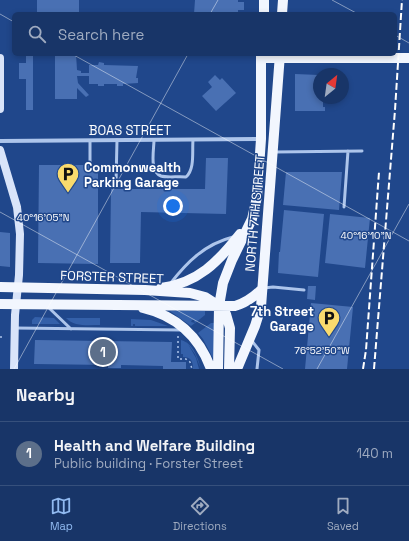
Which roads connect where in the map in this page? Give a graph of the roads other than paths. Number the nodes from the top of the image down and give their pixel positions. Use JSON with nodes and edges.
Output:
{"nodes":[{"id":1,"x":264,"y":0,"type":"edge"},
{"id":2,"x":283,"y":0,"type":"edge"},
{"id":3,"x":264,"y":12,"type":"edge"},
{"id":4,"x":282,"y":12,"type":"edge"},
{"id":5,"x":261,"y":56,"type":"edge"},
{"id":6,"x":280,"y":56,"type":"edge"},
{"id":7,"x":333,"y":56,"type":"edge"},
{"id":8,"x":409,"y":58,"type":"edge"},
{"id":9,"x":0,"y":60,"type":"edge"},
{"id":10,"x":0,"y":109,"type":"edge"},
{"id":11,"x":117,"y":140,"type":"junction"},
{"id":12,"x":154,"y":140,"type":"junction"},
{"id":13,"x":193,"y":140,"type":"junction"},
{"id":14,"x":261,"y":140,"type":"junction"},
{"id":15,"x":0,"y":141,"type":"edge"},
{"id":16,"x":90,"y":141,"type":"junction"},
{"id":17,"x":0,"y":150,"type":"edge"},
{"id":18,"x":348,"y":151,"type":"junction"},
{"id":19,"x":362,"y":151,"type":"dead end"},
{"id":20,"x":273,"y":152,"type":"junction"},
{"id":21,"x":90,"y":165,"type":"dead end"},
{"id":22,"x":116,"y":183,"type":"dead end"},
{"id":23,"x":344,"y":207,"type":"dead end"},
{"id":24,"x":255,"y":208,"type":"junction"},
{"id":25,"x":239,"y":236,"type":"junction"},
{"id":26,"x":0,"y":287,"type":"edge"},
{"id":27,"x":167,"y":287,"type":"junction"},
{"id":28,"x":18,"y":288,"type":"junction"},
{"id":29,"x":262,"y":289,"type":"junction"},
{"id":30,"x":146,"y":290,"type":"junction"},
{"id":31,"x":304,"y":290,"type":"dead end"},
{"id":32,"x":0,"y":304,"type":"edge"},
{"id":33,"x":16,"y":304,"type":"junction"},
{"id":34,"x":46,"y":304,"type":"junction"},
{"id":35,"x":131,"y":306,"type":"junction"},
{"id":36,"x":219,"y":306,"type":"junction"},
{"id":37,"x":15,"y":328,"type":"junction"},
{"id":38,"x":71,"y":329,"type":"junction"},
{"id":39,"x":187,"y":330,"type":"junction"},
{"id":40,"x":250,"y":338,"type":"junction"},
{"id":41,"x":14,"y":369,"type":"edge"},
{"id":42,"x":211,"y":369,"type":"edge"},
{"id":43,"x":218,"y":369,"type":"edge"},
{"id":44,"x":229,"y":369,"type":"edge"},
{"id":45,"x":237,"y":369,"type":"edge"},
{"id":46,"x":257,"y":369,"type":"edge"}],
"edges":[{"from":1,"to":3,"type":"main road"},
{"from":2,"to":4,"type":"main road"},
{"from":5,"to":6,"type":"main road"},
{"from":5,"to":14,"type":"main road","name":"NORTH 7TH STREET"},
{"from":6,"to":7,"type":"main road"},
{"from":6,"to":20,"type":"main road","name":"NORTH 7TH STREET"},
{"from":7,"to":8,"type":"main road"},
{"from":9,"to":10,"type":"main road"},
{"from":11,"to":12,"type":"street","name":"BOAS STREET"},
{"from":11,"to":16,"type":"street","name":"BOAS STREET"},
{"from":11,"to":22,"type":"lane"},
{"from":12,"to":13,"type":"street","name":"BOAS STREET"},
{"from":12,"to":13,"type":"lane"},
{"from":13,"to":14,"type":"street","name":"BOAS STREET"},
{"from":14,"to":24,"type":"main road","name":"NORTH 7TH STREET"},
{"from":15,"to":16,"type":"street","name":"BOAS STREET"},
{"from":16,"to":21,"type":"lane"},
{"from":17,"to":28,"type":"main road"},
{"from":18,"to":19,"type":"lane"},
{"from":18,"to":20,"type":"lane"},
{"from":18,"to":23,"type":"lane"},
{"from":20,"to":29,"type":"main road","name":"NORTH 7TH STREET"},
{"from":24,"to":25,"type":"main road"},
{"from":24,"to":36,"type":"main road","name":"NORTH 7TH STREET"},
{"from":25,"to":27,"type":"main road"},
{"from":25,"to":27,"type":"lane"},
{"from":26,"to":28,"type":"main road","name":"FORSTER STREET"},
{"from":27,"to":30,"type":"main road"},
{"from":28,"to":30,"type":"main road","name":"FORSTER STREET"},
{"from":28,"to":33,"type":"main road"},
{"from":29,"to":31,"type":"lane"},
{"from":29,"to":36,"type":"main road","name":"FORSTER STREET"},
{"from":29,"to":40,"type":"main road","name":"NORTH 7TH STREET"},
{"from":30,"to":36,"type":"main road","name":"FORSTER STREET"},
{"from":32,"to":33,"type":"main road","name":"FORSTER STREET"},
{"from":33,"to":34,"type":"main road","name":"FORSTER STREET"},
{"from":33,"to":37,"type":"main road"},
{"from":34,"to":35,"type":"main road","name":"FORSTER STREET"},
{"from":34,"to":38,"type":"lane"},
{"from":35,"to":36,"type":"main road","name":"FORSTER STREET"},
{"from":35,"to":39,"type":"main road"},
{"from":36,"to":43,"type":"main road","name":"NORTH 7TH STREET"},
{"from":36,"to":44,"type":"main road"},
{"from":37,"to":38,"type":"lane"},
{"from":37,"to":41,"type":"main road"},
{"from":38,"to":39,"type":"lane"},
{"from":39,"to":42,"type":"main road"},
{"from":40,"to":45,"type":"main road","name":"NORTH 7TH STREET"},
{"from":40,"to":46,"type":"lane"}]}
